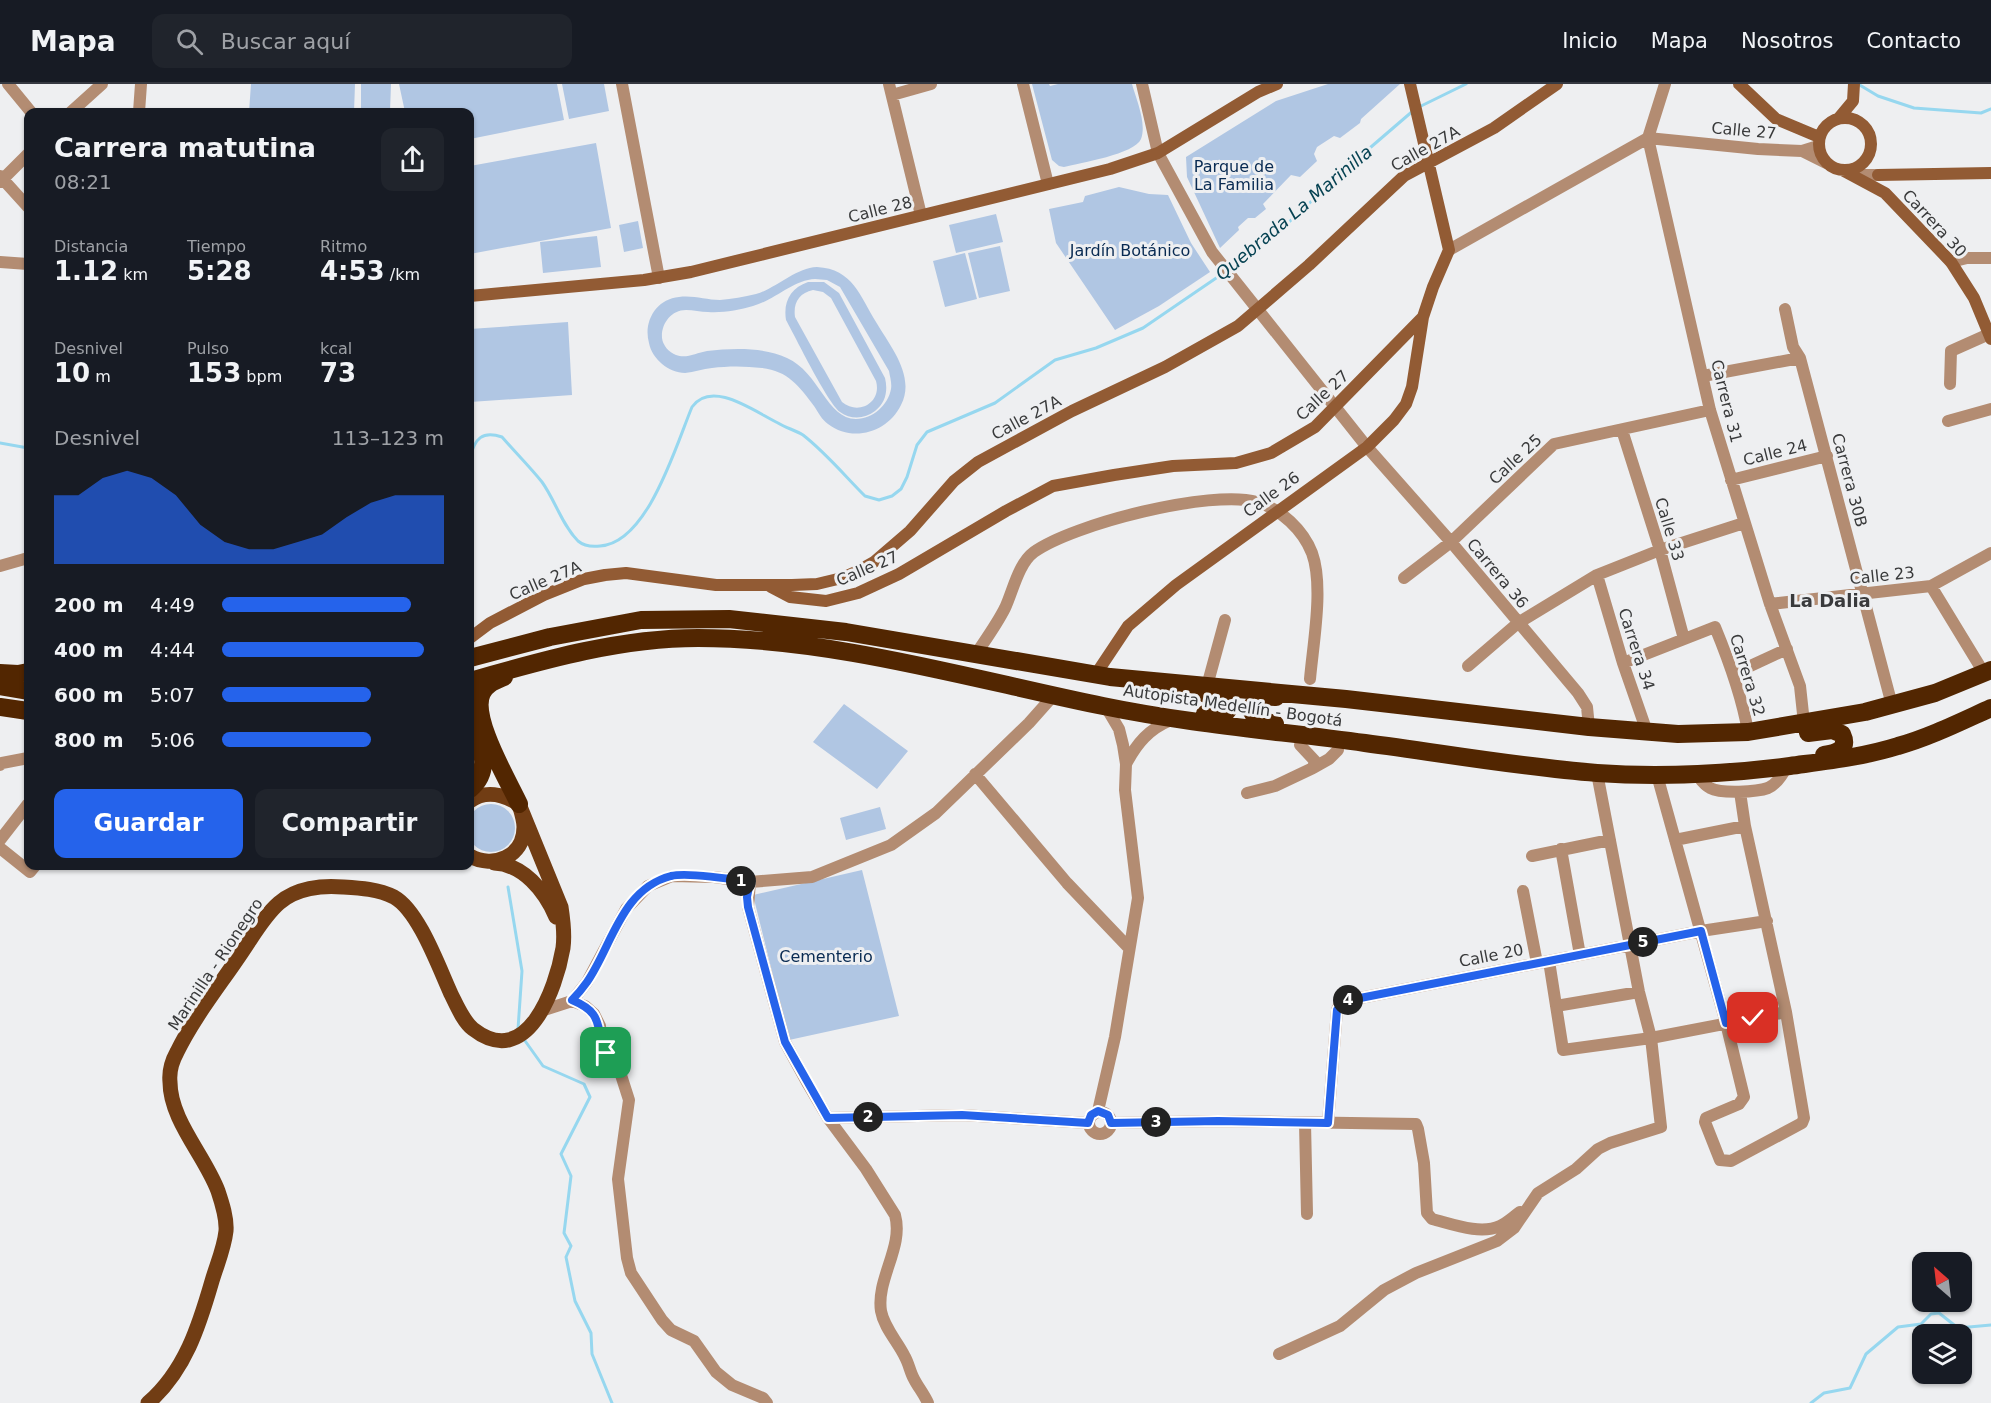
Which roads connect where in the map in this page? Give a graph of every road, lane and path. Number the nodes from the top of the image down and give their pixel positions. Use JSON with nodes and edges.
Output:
{"nodes":[{"id":1,"x":8,"y":84,"type":"edge"},
{"id":2,"x":141,"y":84,"type":"edge"},
{"id":3,"x":622,"y":84,"type":"edge"},
{"id":4,"x":931,"y":84,"type":"edge"},
{"id":5,"x":1023,"y":84,"type":"edge"},
{"id":6,"x":1142,"y":84,"type":"edge"},
{"id":7,"x":1277,"y":84,"type":"edge"},
{"id":8,"x":1410,"y":84,"type":"edge"},
{"id":9,"x":1557,"y":84,"type":"edge"},
{"id":10,"x":1665,"y":84,"type":"edge"},
{"id":11,"x":1739,"y":84,"type":"edge"},
{"id":12,"x":96,"y":86,"type":"edge"},
{"id":13,"x":891,"y":89,"type":"edge"},
{"id":14,"x":1853,"y":94,"type":"edge"},
{"id":15,"x":29,"y":108,"type":"edge"},
{"id":16,"x":75,"y":108,"type":"edge"},
{"id":17,"x":139,"y":108,"type":"edge"},
{"id":18,"x":1838,"y":119,"type":"junction"},
{"id":19,"x":1865,"y":127,"type":"junction"},
{"id":20,"x":1648,"y":138,"type":"junction"},
{"id":21,"x":1819,"y":142,"type":"junction"},
{"id":22,"x":1871,"y":146,"type":"junction"},
{"id":23,"x":1802,"y":151,"type":"junction"},
{"id":24,"x":1158,"y":153,"type":"junction"},
{"id":25,"x":24,"y":158,"type":"edge"},
{"id":26,"x":1430,"y":161,"type":"junction"},
{"id":27,"x":1826,"y":164,"type":"junction"},
{"id":28,"x":1848,"y":173,"type":"junction"},
{"id":29,"x":1991,"y":173,"type":"edge"},
{"id":30,"x":1878,"y":175,"type":"junction"},
{"id":31,"x":1,"y":179,"type":"edge"},
{"id":32,"x":1048,"y":183,"type":"junction"},
{"id":33,"x":1885,"y":194,"type":"junction"},
{"id":34,"x":24,"y":203,"type":"edge"},
{"id":35,"x":921,"y":215,"type":"junction"},
{"id":36,"x":1449,"y":250,"type":"junction"},
{"id":37,"x":1991,"y":258,"type":"edge"},
{"id":38,"x":0,"y":262,"type":"edge"},
{"id":39,"x":1951,"y":262,"type":"junction"},
{"id":40,"x":24,"y":264,"type":"edge"},
{"id":41,"x":659,"y":278,"type":"junction"},
{"id":42,"x":474,"y":296,"type":"edge"},
{"id":43,"x":1258,"y":309,"type":"junction"},
{"id":44,"x":1785,"y":309,"type":"dead end"},
{"id":45,"x":1423,"y":317,"type":"junction"},
{"id":46,"x":1990,"y":337,"type":"edge"},
{"id":47,"x":1800,"y":358,"type":"junction"},
{"id":48,"x":1703,"y":376,"type":"junction"},
{"id":49,"x":1950,"y":384,"type":"dead end"},
{"id":50,"x":1336,"y":408,"type":"junction"},
{"id":51,"x":1710,"y":410,"type":"junction"},
{"id":52,"x":1991,"y":410,"type":"edge"},
{"id":53,"x":1948,"y":421,"type":"dead end"},
{"id":54,"x":1622,"y":430,"type":"junction"},
{"id":55,"x":1367,"y":447,"type":"junction"},
{"id":56,"x":1827,"y":456,"type":"junction"},
{"id":57,"x":1731,"y":480,"type":"junction"},
{"id":58,"x":1276,"y":511,"type":"junction"},
{"id":59,"x":1744,"y":523,"type":"junction"},
{"id":60,"x":1451,"y":542,"type":"junction"},
{"id":61,"x":1660,"y":550,"type":"junction"},
{"id":62,"x":1991,"y":553,"type":"edge"},
{"id":63,"x":24,"y":559,"type":"edge"},
{"id":64,"x":0,"y":566,"type":"edge"},
{"id":65,"x":1597,"y":575,"type":"junction"},
{"id":66,"x":1404,"y":578,"type":"dead end"},
{"id":67,"x":766,"y":585,"type":"junction"},
{"id":68,"x":1931,"y":586,"type":"junction"},
{"id":69,"x":1863,"y":593,"type":"junction"},
{"id":70,"x":1770,"y":604,"type":"junction"},
{"id":71,"x":1225,"y":620,"type":"dead end"},
{"id":72,"x":1518,"y":623,"type":"junction"},
{"id":73,"x":474,"y":635,"type":"edge"},
{"id":74,"x":1684,"y":639,"type":"junction"},
{"id":75,"x":1787,"y":649,"type":"junction"},
{"id":76,"x":976,"y":654,"type":"junction"},
{"id":77,"x":474,"y":657,"type":"edge"},
{"id":78,"x":533,"y":663,"type":"junction"},
{"id":79,"x":1623,"y":663,"type":"junction"},
{"id":80,"x":1468,"y":666,"type":"dead end"},
{"id":81,"x":1988,"y":671,"type":"edge"},
{"id":82,"x":0,"y":673,"type":"edge"},
{"id":83,"x":24,"y":673,"type":"edge"},
{"id":84,"x":1733,"y":674,"type":"junction"},
{"id":85,"x":1103,"y":676,"type":"junction"},
{"id":86,"x":1310,"y":679,"type":"dead end"},
{"id":87,"x":474,"y":680,"type":"edge"},
{"id":88,"x":0,"y":686,"type":"edge"},
{"id":89,"x":1207,"y":686,"type":"junction"},
{"id":90,"x":24,"y":690,"type":"edge"},
{"id":91,"x":1053,"y":696,"type":"junction"},
{"id":92,"x":1346,"y":699,"type":"junction"},
{"id":93,"x":1892,"y":705,"type":"junction"},
{"id":94,"x":0,"y":706,"type":"edge"},
{"id":95,"x":1101,"y":706,"type":"junction"},
{"id":96,"x":1991,"y":708,"type":"edge"},
{"id":97,"x":24,"y":710,"type":"edge"},
{"id":98,"x":1172,"y":719,"type":"junction"},
{"id":99,"x":1804,"y":723,"type":"junction"},
{"id":100,"x":1589,"y":727,"type":"junction"},
{"id":101,"x":474,"y":730,"type":"edge"},
{"id":102,"x":1647,"y":732,"type":"junction"},
{"id":103,"x":1740,"y":733,"type":"junction"},
{"id":104,"x":1300,"y":745,"type":"dead end"},
{"id":105,"x":1405,"y":748,"type":"junction"},
{"id":106,"x":1338,"y":750,"type":"dead end"},
{"id":107,"x":24,"y":759,"type":"edge"},
{"id":108,"x":1,"y":764,"type":"edge"},
{"id":109,"x":1126,"y":764,"type":"junction"},
{"id":110,"x":1787,"y":766,"type":"junction"},
{"id":111,"x":1313,"y":768,"type":"junction"},
{"id":112,"x":1597,"y":773,"type":"junction"},
{"id":113,"x":1719,"y":773,"type":"junction"},
{"id":114,"x":975,"y":774,"type":"junction"},
{"id":115,"x":1697,"y":774,"type":"junction"},
{"id":116,"x":1657,"y":775,"type":"junction"},
{"id":117,"x":474,"y":790,"type":"edge"},
{"id":118,"x":1740,"y":792,"type":"junction"},
{"id":119,"x":1247,"y":793,"type":"dead end"},
{"id":120,"x":474,"y":796,"type":"edge"},
{"id":121,"x":519,"y":804,"type":"junction"},
{"id":122,"x":24,"y":809,"type":"edge"},
{"id":123,"x":1745,"y":826,"type":"junction"},
{"id":124,"x":0,"y":840,"type":"edge"},
{"id":125,"x":1610,"y":840,"type":"junction"},
{"id":126,"x":1675,"y":840,"type":"junction"},
{"id":127,"x":0,"y":848,"type":"edge"},
{"id":128,"x":1561,"y":849,"type":"junction"},
{"id":129,"x":1532,"y":856,"type":"dead end"},
{"id":130,"x":474,"y":857,"type":"edge"},
{"id":131,"x":488,"y":862,"type":"junction"},
{"id":132,"x":24,"y":864,"type":"edge"},
{"id":133,"x":750,"y":882,"type":"junction"},
{"id":134,"x":1523,"y":891,"type":"dead end"},
{"id":135,"x":1767,"y":921,"type":"junction"},
{"id":136,"x":1701,"y":931,"type":"junction"},
{"id":137,"x":1630,"y":945,"type":"junction"},
{"id":138,"x":563,"y":946,"type":"junction"},
{"id":139,"x":1129,"y":948,"type":"junction"},
{"id":140,"x":1580,"y":955,"type":"junction"},
{"id":141,"x":1543,"y":962,"type":"junction"},
{"id":142,"x":1639,"y":992,"type":"junction"},
{"id":143,"x":572,"y":1000,"type":"junction"},
{"id":144,"x":1556,"y":1006,"type":"junction"},
{"id":145,"x":541,"y":1011,"type":"junction"},
{"id":146,"x":1786,"y":1012,"type":"junction"},
{"id":147,"x":1726,"y":1023,"type":"junction"},
{"id":148,"x":1650,"y":1038,"type":"junction"},
{"id":149,"x":1098,"y":1111,"type":"junction"},
{"id":150,"x":828,"y":1118,"type":"junction"},
{"id":151,"x":1088,"y":1123,"type":"junction"},
{"id":152,"x":1111,"y":1123,"type":"junction"},
{"id":153,"x":1305,"y":1123,"type":"junction"},
{"id":154,"x":1328,"y":1123,"type":"junction"},
{"id":155,"x":1530,"y":1203,"type":"junction"},
{"id":156,"x":1307,"y":1214,"type":"dead end"},
{"id":157,"x":1279,"y":1354,"type":"dead end"},
{"id":158,"x":148,"y":1403,"type":"edge"},
{"id":159,"x":767,"y":1403,"type":"edge"},
{"id":160,"x":928,"y":1403,"type":"edge"}],
"edges":[{"from":1,"to":15,"type":"street"},
{"from":2,"to":17,"type":"street"},
{"from":3,"to":41,"type":"street"},
{"from":4,"to":13,"type":"street"},
{"from":5,"to":32,"type":"street"},
{"from":6,"to":24,"type":"street","name":"Carrera 36"},
{"from":7,"to":24,"type":"main road","name":"Calle 28"},
{"from":8,"to":26,"type":"main road"},
{"from":9,"to":26,"type":"main road","name":"Calle 27A"},
{"from":10,"to":20,"type":"street"},
{"from":11,"to":21,"type":"main road"},
{"from":12,"to":16,"type":"street"},
{"from":13,"to":35,"type":"street"},
{"from":14,"to":18,"type":"main road"},
{"from":14,"to":19,"type":"main road"},
{"from":18,"to":19,"type":"main road"},
{"from":18,"to":21,"type":"main road"},
{"from":19,"to":22,"type":"main road"},
{"from":20,"to":23,"type":"street","name":"Calle 27"},
{"from":20,"to":36,"type":"street"},
{"from":20,"to":48,"type":"street","name":"Carrera 31"},
{"from":21,"to":23,"type":"street","name":"Calle 27"},
{"from":21,"to":27,"type":"main road"},
{"from":22,"to":28,"type":"main road"},
{"from":22,"to":30,"type":"main road","name":"Carrera 30"},
{"from":23,"to":27,"type":"street","name":"Calle 27"},
{"from":24,"to":32,"type":"main road","name":"Calle 28"},
{"from":24,"to":43,"type":"street","name":"Carrera 36"},
{"from":25,"to":31,"type":"street"},
{"from":26,"to":36,"type":"main road"},
{"from":26,"to":43,"type":"main road","name":"Calle 27A"},
{"from":27,"to":28,"type":"main road"},
{"from":28,"to":30,"type":"street"},
{"from":28,"to":33,"type":"main road","name":"Carrera 30"},
{"from":29,"to":30,"type":"main road"},
{"from":30,"to":33,"type":"main road","name":"Carrera 30"},
{"from":31,"to":34,"type":"street"},
{"from":32,"to":35,"type":"main road","name":"Calle 28"},
{"from":33,"to":39,"type":"main road","name":"Carrera 30"},
{"from":35,"to":41,"type":"main road","name":"Calle 28"},
{"from":36,"to":45,"type":"main road","name":"Calle 27"},
{"from":37,"to":39,"type":"street"},
{"from":38,"to":40,"type":"street"},
{"from":39,"to":46,"type":"main road","name":"Carrera 30"},
{"from":41,"to":42,"type":"main road","name":"Calle 28"},
{"from":43,"to":50,"type":"street","name":"Carrera 36"},
{"from":43,"to":67,"type":"main road","name":"Calle 27A"},
{"from":44,"to":47,"type":"street","name":"Carrera 30B"},
{"from":45,"to":50,"type":"main road","name":"Calle 27"},
{"from":45,"to":55,"type":"main road","name":"Calle 26"},
{"from":46,"to":49,"type":"street"},
{"from":47,"to":48,"type":"street"},
{"from":47,"to":56,"type":"street","name":"Carrera 30B"},
{"from":48,"to":51,"type":"street","name":"Carrera 31"},
{"from":50,"to":55,"type":"street","name":"Carrera 36"},
{"from":50,"to":67,"type":"main road","name":"Calle 27"},
{"from":51,"to":54,"type":"street","name":"Calle 25"},
{"from":51,"to":57,"type":"street","name":"Carrera 31"},
{"from":52,"to":53,"type":"street"},
{"from":54,"to":60,"type":"street","name":"Calle 25"},
{"from":54,"to":61,"type":"street","name":"Calle 33"},
{"from":55,"to":58,"type":"main road","name":"Calle 26"},
{"from":55,"to":60,"type":"street","name":"Carrera 36"},
{"from":56,"to":57,"type":"street","name":"Calle 24"},
{"from":56,"to":69,"type":"street","name":"Carrera 30B"},
{"from":57,"to":59,"type":"street","name":"Carrera 31"},
{"from":58,"to":76,"type":"street"},
{"from":58,"to":85,"type":"main road","name":"Calle 26"},
{"from":58,"to":86,"type":"street"},
{"from":59,"to":61,"type":"street"},
{"from":59,"to":70,"type":"street","name":"Carrera 31"},
{"from":60,"to":66,"type":"street","name":"Calle 25"},
{"from":60,"to":72,"type":"street","name":"Carrera 36"},
{"from":61,"to":65,"type":"street"},
{"from":61,"to":74,"type":"street","name":"Calle 33"},
{"from":62,"to":68,"type":"street","name":"Calle 23"},
{"from":63,"to":64,"type":"street"},
{"from":65,"to":72,"type":"street"},
{"from":65,"to":79,"type":"street","name":"Carrera 34"},
{"from":67,"to":73,"type":"main road","name":"Calle 27A"},
{"from":68,"to":69,"type":"street","name":"Calle 23"},
{"from":68,"to":81,"type":"street"},
{"from":69,"to":70,"type":"street","name":"Calle 23"},
{"from":69,"to":93,"type":"street","name":"Carrera 30B"},
{"from":70,"to":75,"type":"street","name":"Carrera 31"},
{"from":71,"to":89,"type":"street"},
{"from":72,"to":80,"type":"street"},
{"from":72,"to":100,"type":"street","name":"Carrera 36"},
{"from":74,"to":79,"type":"street"},
{"from":74,"to":84,"type":"street","name":"Carrera 32"},
{"from":75,"to":84,"type":"street"},
{"from":75,"to":99,"type":"street","name":"Carrera 31"},
{"from":76,"to":77,"type":"highway","name":"Autopista Medellín - Bogotá"},
{"from":76,"to":85,"type":"highway","name":"Autopista Medellín - Bogotá"},
{"from":78,"to":87,"type":"highway","name":"Autopista Medellín - Bogotá"},
{"from":78,"to":91,"type":"highway","name":"Autopista Medellín - Bogotá"},
{"from":78,"to":121,"type":"highway"},
{"from":79,"to":102,"type":"street","name":"Carrera 34"},
{"from":81,"to":93,"type":"highway","name":"Autopista Medellín - Bogotá"},
{"from":82,"to":83,"type":"highway"},
{"from":84,"to":103,"type":"street","name":"Carrera 32"},
{"from":85,"to":89,"type":"highway","name":"Autopista Medellín - Bogotá"},
{"from":85,"to":95,"type":"highway"},
{"from":88,"to":90,"type":"highway"},
{"from":89,"to":92,"type":"highway","name":"Autopista Medellín - Bogotá"},
{"from":91,"to":95,"type":"highway","name":"Autopista Medellín - Bogotá"},
{"from":91,"to":114,"type":"street"},
{"from":92,"to":100,"type":"highway","name":"Autopista Medellín - Bogotá"},
{"from":92,"to":105,"type":"highway"},
{"from":93,"to":99,"type":"highway","name":"Autopista Medellín - Bogotá"},
{"from":94,"to":97,"type":"highway"},
{"from":95,"to":98,"type":"highway","name":"Autopista Medellín - Bogotá"},
{"from":95,"to":109,"type":"street"},
{"from":96,"to":110,"type":"highway","name":"Autopista Medellín - Bogotá"},
{"from":98,"to":105,"type":"highway","name":"Autopista Medellín - Bogotá"},
{"from":98,"to":109,"type":"street"},
{"from":99,"to":103,"type":"highway","name":"Autopista Medellín - Bogotá"},
{"from":100,"to":102,"type":"highway","name":"Autopista Medellín - Bogotá"},
{"from":101,"to":117,"type":"highway"},
{"from":102,"to":103,"type":"highway","name":"Autopista Medellín - Bogotá"},
{"from":103,"to":113,"type":"highway"},
{"from":104,"to":111,"type":"street"},
{"from":105,"to":112,"type":"highway","name":"Autopista Medellín - Bogotá"},
{"from":106,"to":111,"type":"street"},
{"from":107,"to":108,"type":"street"},
{"from":109,"to":139,"type":"street"},
{"from":110,"to":113,"type":"highway","name":"Autopista Medellín - Bogotá"},
{"from":110,"to":118,"type":"street"},
{"from":111,"to":119,"type":"street"},
{"from":112,"to":116,"type":"highway","name":"Autopista Medellín - Bogotá"},
{"from":112,"to":125,"type":"street"},
{"from":113,"to":115,"type":"highway","name":"Autopista Medellín - Bogotá"},
{"from":114,"to":133,"type":"street"},
{"from":114,"to":139,"type":"street"},
{"from":115,"to":116,"type":"highway","name":"Autopista Medellín - Bogotá"},
{"from":115,"to":118,"type":"street"},
{"from":116,"to":126,"type":"street"},
{"from":118,"to":123,"type":"street"},
{"from":120,"to":121,"type":"main road"},
{"from":121,"to":131,"type":"main road"},
{"from":121,"to":138,"type":"main road"},
{"from":122,"to":124,"type":"street"},
{"from":123,"to":126,"type":"street"},
{"from":123,"to":135,"type":"street"},
{"from":125,"to":128,"type":"street"},
{"from":125,"to":137,"type":"street"},
{"from":126,"to":136,"type":"street"},
{"from":127,"to":132,"type":"street"},
{"from":128,"to":129,"type":"street"},
{"from":128,"to":140,"type":"street"},
{"from":130,"to":131,"type":"main road"},
{"from":131,"to":138,"type":"main road"},
{"from":133,"to":143,"type":"street"},
{"from":133,"to":150,"type":"street"},
{"from":134,"to":141,"type":"street"},
{"from":135,"to":136,"type":"street","name":"Calle 20"},
{"from":135,"to":146,"type":"street"},
{"from":136,"to":137,"type":"street","name":"Calle 20"},
{"from":136,"to":147,"type":"street"},
{"from":137,"to":140,"type":"street","name":"Calle 20"},
{"from":137,"to":142,"type":"street"},
{"from":138,"to":145,"type":"main road","name":"Marinilla - Rionegro"},
{"from":139,"to":149,"type":"street"},
{"from":140,"to":141,"type":"street","name":"Calle 20"},
{"from":141,"to":144,"type":"street"},
{"from":141,"to":154,"type":"street","name":"Calle 20"},
{"from":142,"to":144,"type":"street"},
{"from":142,"to":148,"type":"street"},
{"from":143,"to":145,"type":"street"},
{"from":143,"to":159,"type":"street"},
{"from":144,"to":148,"type":"street"},
{"from":145,"to":158,"type":"main road","name":"Marinilla - Rionegro"},
{"from":146,"to":147,"type":"street"},
{"from":146,"to":147,"type":"street"},
{"from":147,"to":148,"type":"street"},
{"from":148,"to":155,"type":"street"},
{"from":149,"to":151,"type":"street"},
{"from":149,"to":152,"type":"street"},
{"from":150,"to":151,"type":"street"},
{"from":150,"to":160,"type":"street"},
{"from":151,"to":152,"type":"street"},
{"from":152,"to":153,"type":"street"},
{"from":153,"to":154,"type":"street"},
{"from":153,"to":156,"type":"street"},
{"from":154,"to":155,"type":"street"},
{"from":155,"to":157,"type":"street"}]}
